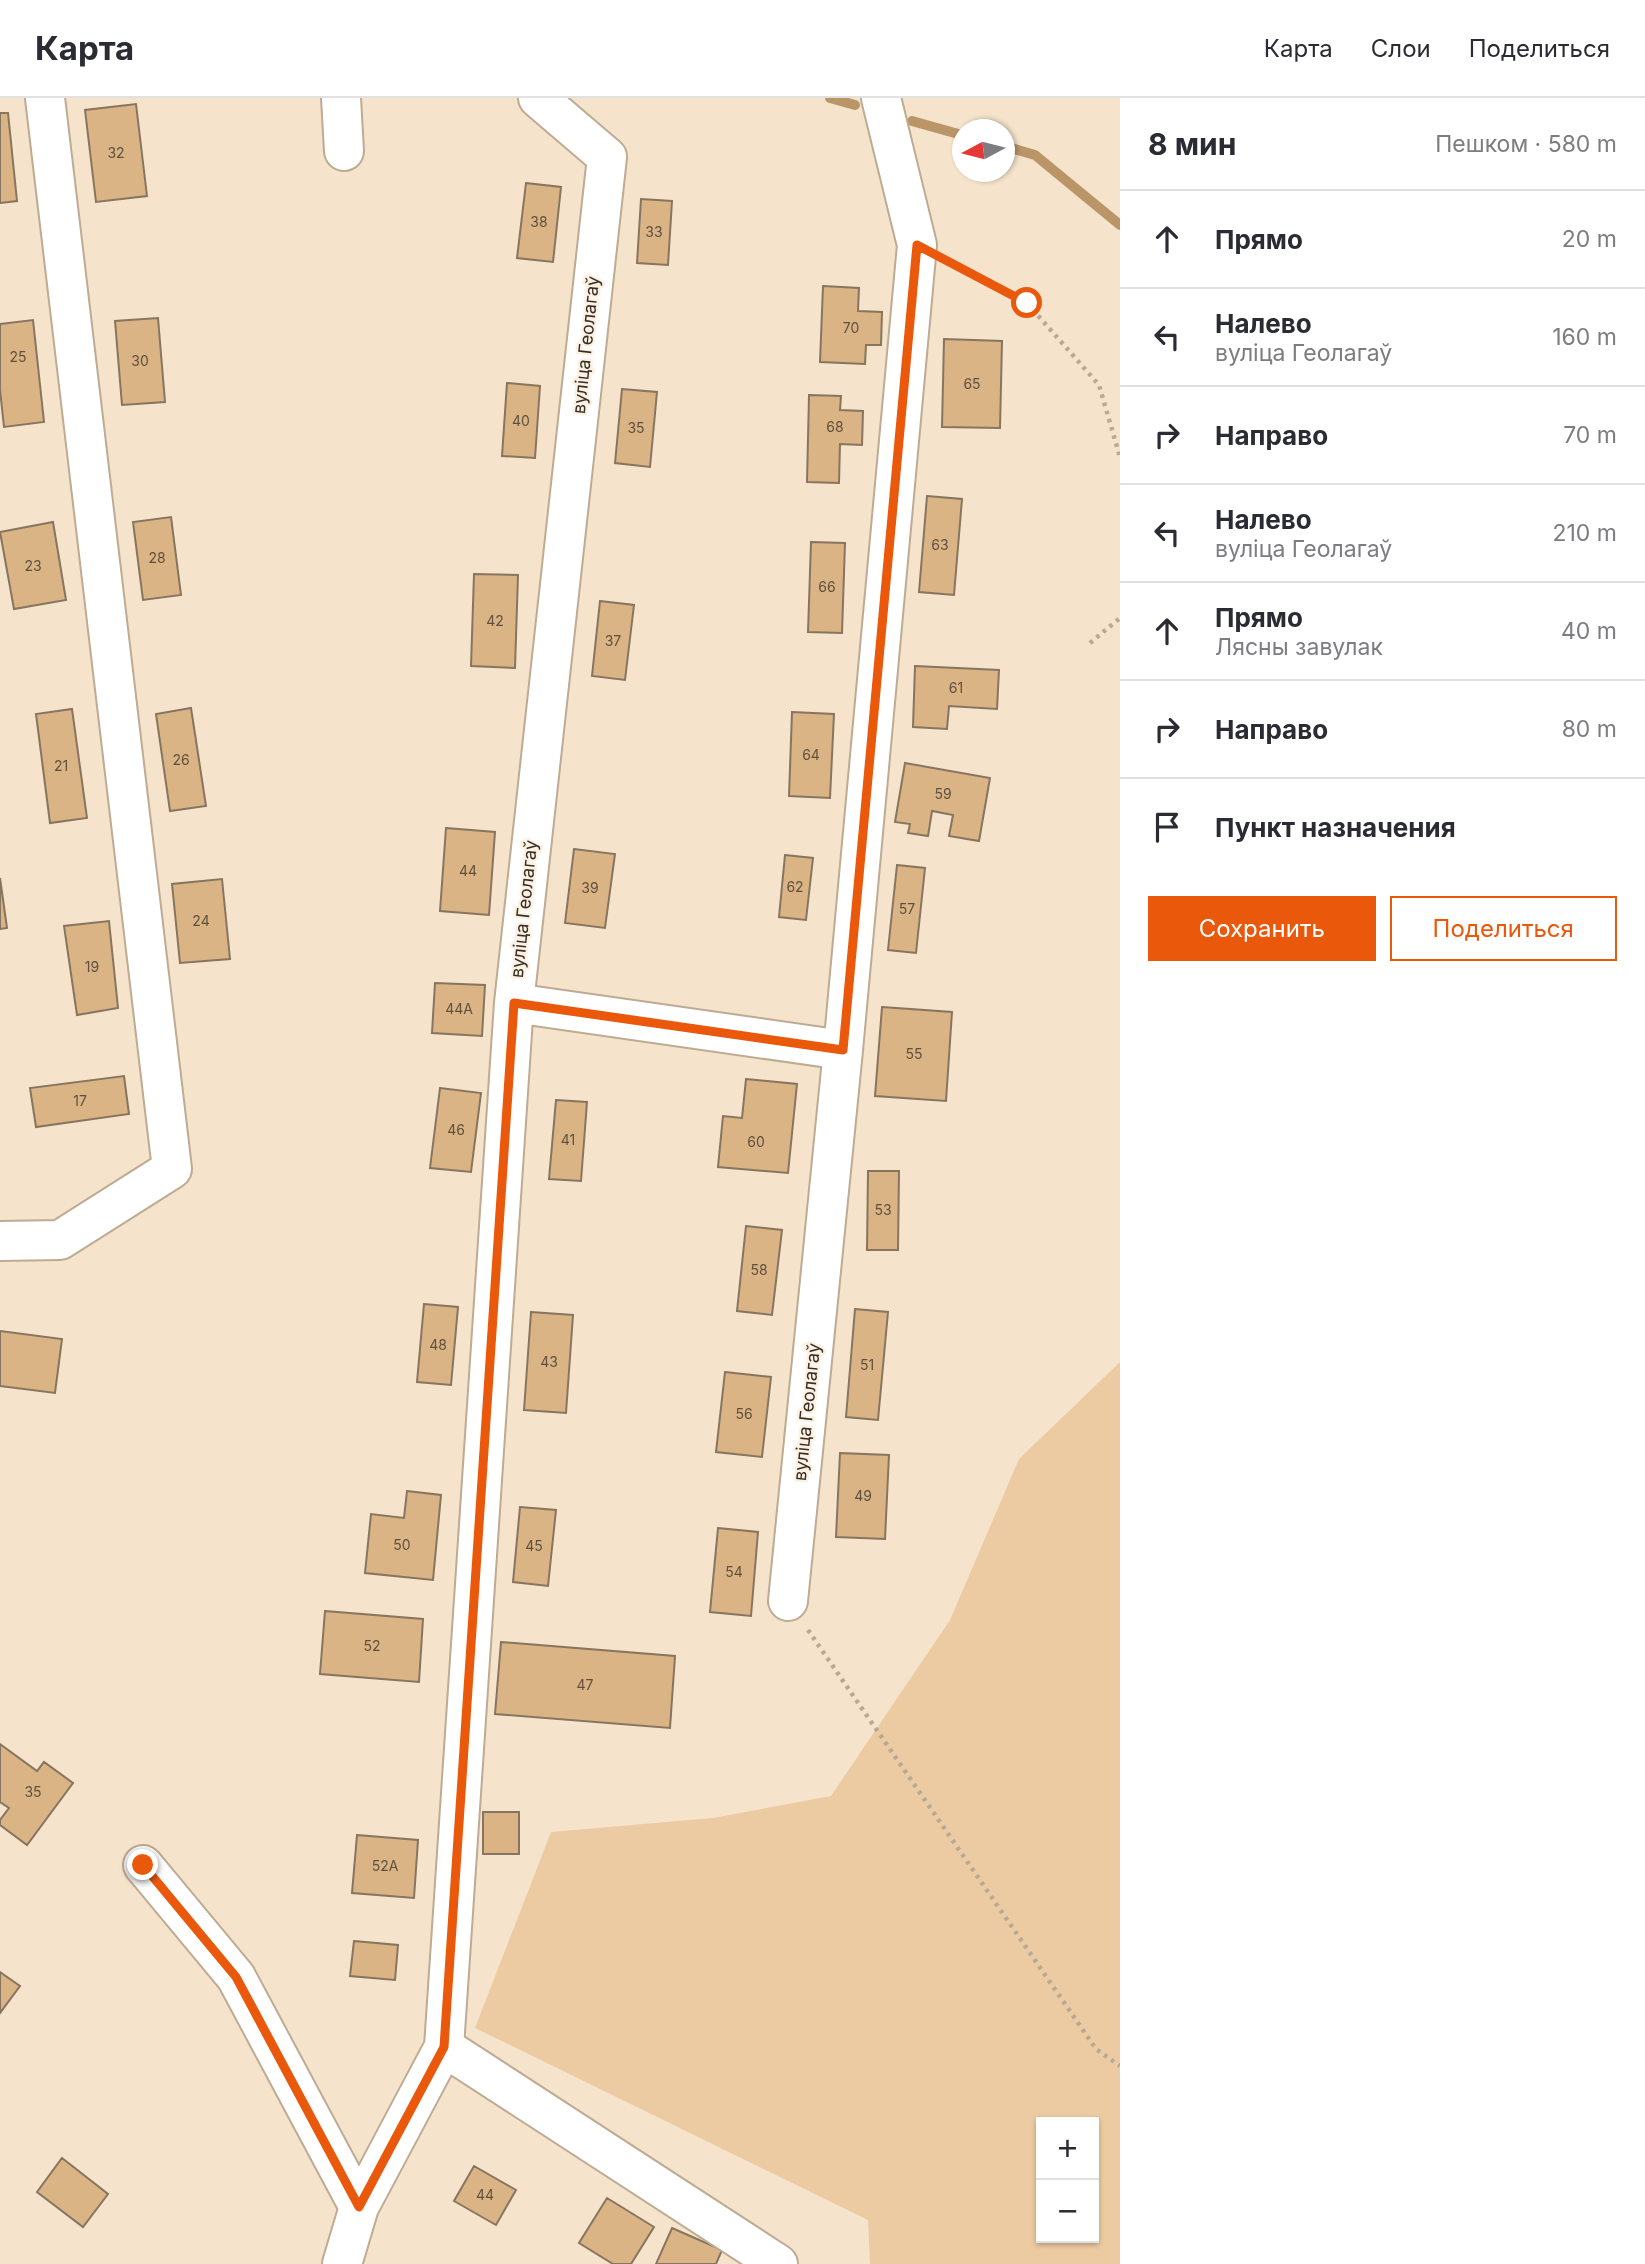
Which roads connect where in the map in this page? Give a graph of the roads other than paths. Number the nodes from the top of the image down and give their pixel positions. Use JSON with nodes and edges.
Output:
{"nodes":[{"id":1,"x":45,"y":98,"type":"edge"},
{"id":2,"x":341,"y":98,"type":"edge"},
{"id":3,"x":538,"y":98,"type":"edge"},
{"id":4,"x":881,"y":98,"type":"edge"},
{"id":5,"x":344,"y":151,"type":"dead end"},
{"id":6,"x":514,"y":1003,"type":"junction"},
{"id":7,"x":843,"y":1050,"type":"junction"},
{"id":8,"x":0,"y":1241,"type":"edge"},
{"id":9,"x":788,"y":1601,"type":"road end"},
{"id":10,"x":143,"y":1865,"type":"dead end"},
{"id":11,"x":444,"y":2047,"type":"junction"},
{"id":12,"x":359,"y":2207,"type":"junction"},
{"id":13,"x":342,"y":2264,"type":"edge"},
{"id":14,"x":778,"y":2264,"type":"edge"}],
"edges":[{"from":1,"to":8,"type":"street"},
{"from":2,"to":5,"type":"street"},
{"from":3,"to":6,"type":"street","name":"вуліца Геолагаў"},
{"from":4,"to":7,"type":"street","name":"вуліца Геолагаў"},
{"from":6,"to":7,"type":"street"},
{"from":6,"to":11,"type":"street","name":"вуліца Геолагаў"},
{"from":7,"to":9,"type":"street","name":"вуліца Геолагаў"},
{"from":10,"to":12,"type":"street"},
{"from":11,"to":12,"type":"street"},
{"from":11,"to":14,"type":"street"},
{"from":12,"to":13,"type":"street"}]}
